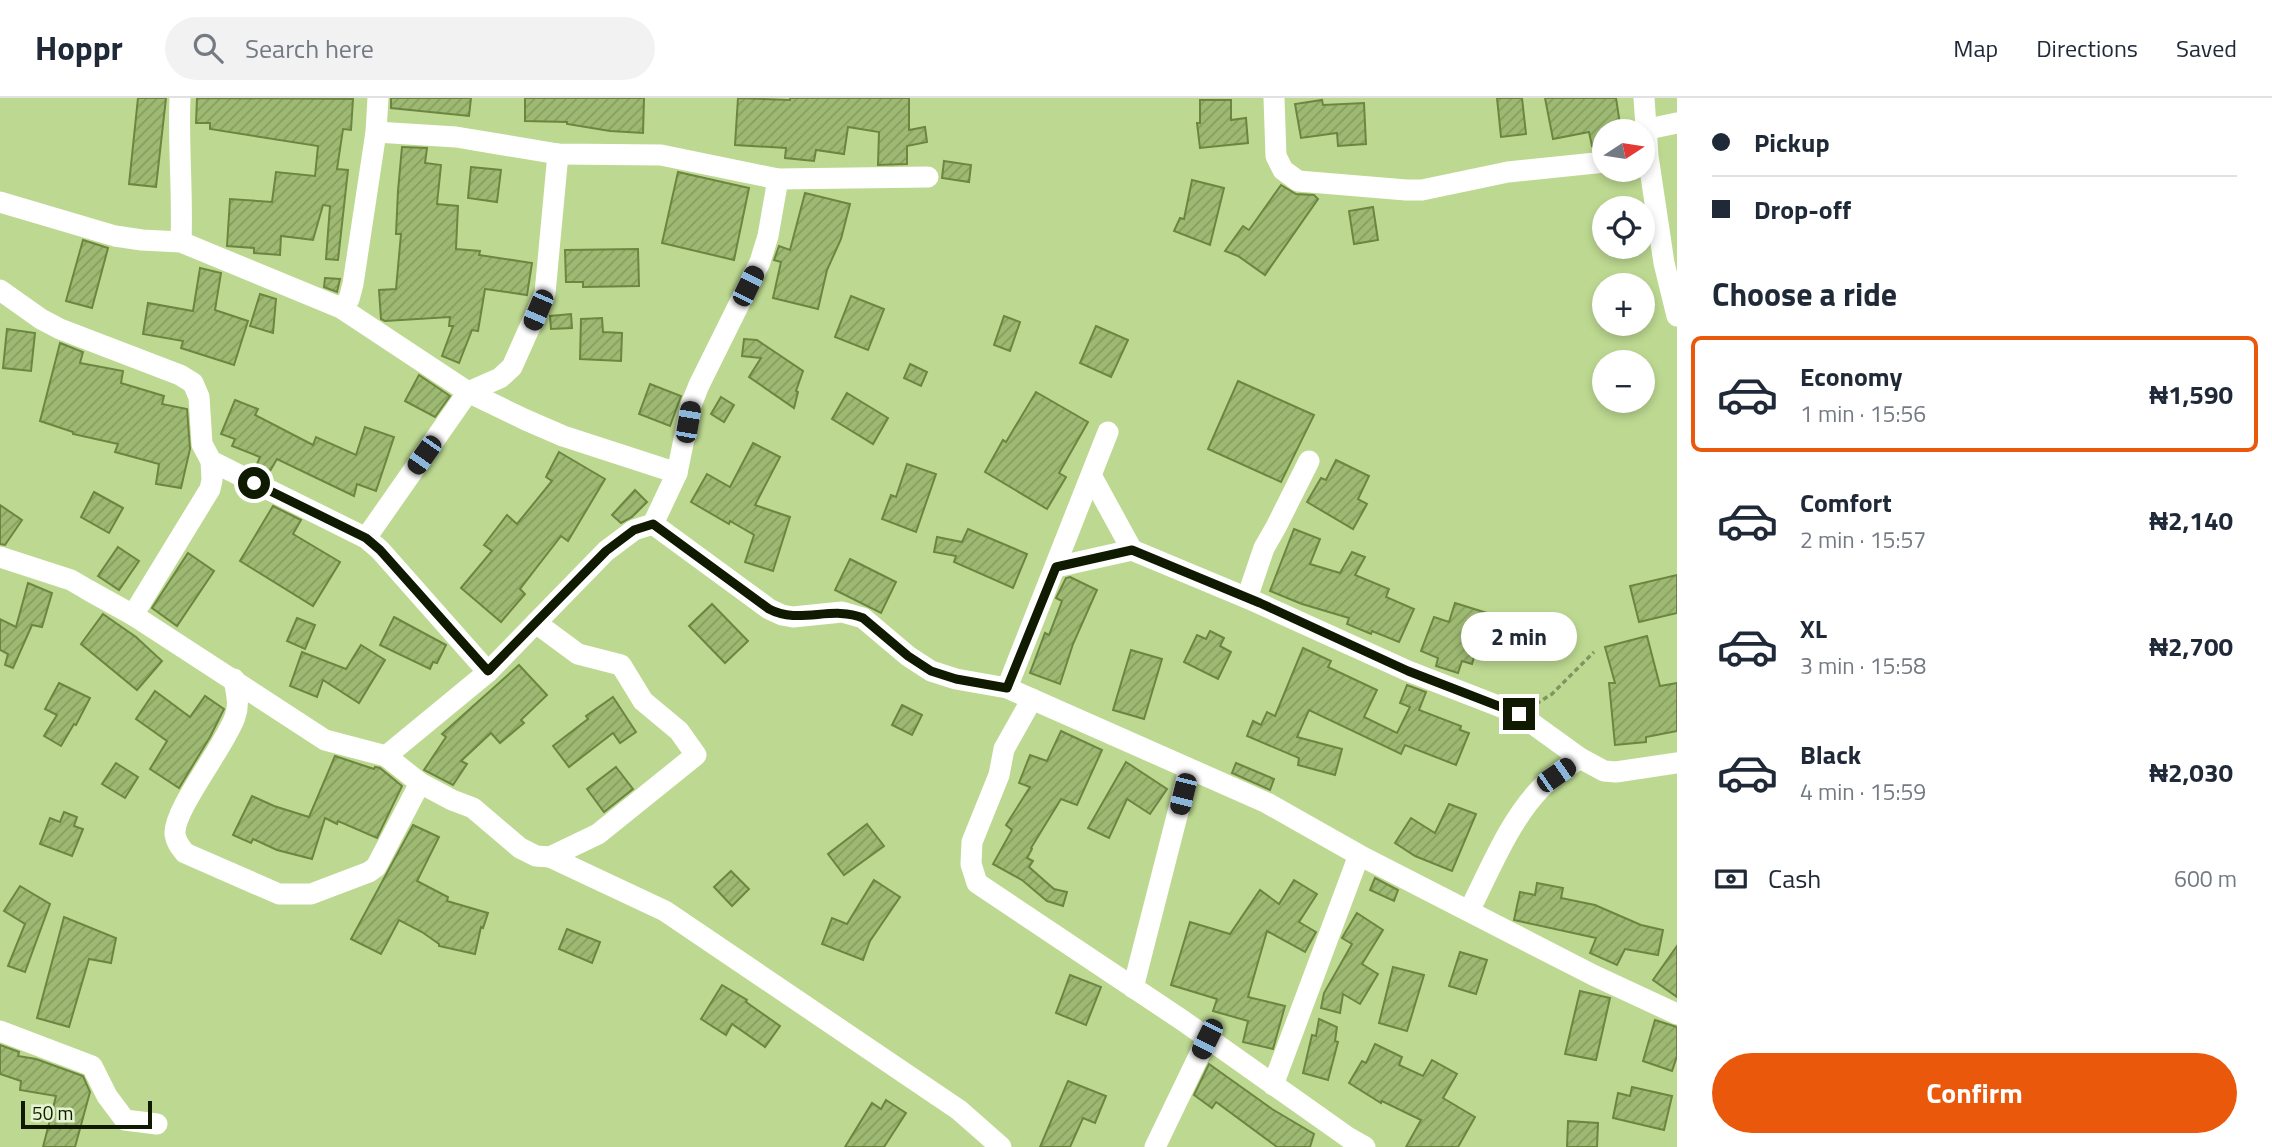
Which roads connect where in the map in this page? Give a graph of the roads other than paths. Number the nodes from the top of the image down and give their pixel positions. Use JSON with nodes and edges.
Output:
{"nodes":[{"id":1,"x":180,"y":98,"type":"edge"},
{"id":2,"x":378,"y":98,"type":"edge"},
{"id":3,"x":1274,"y":98,"type":"edge"},
{"id":4,"x":1644,"y":98,"type":"edge"},
{"id":5,"x":1647,"y":119,"type":"edge"},
{"id":6,"x":1677,"y":123,"type":"edge"},
{"id":7,"x":1656,"y":127,"type":"edge"},
{"id":8,"x":376,"y":132,"type":"junction"},
{"id":9,"x":558,"y":154,"type":"junction"},
{"id":10,"x":1592,"y":163,"type":"edge"},
{"id":11,"x":928,"y":177,"type":"dead end"},
{"id":12,"x":778,"y":179,"type":"junction"},
{"id":13,"x":1650,"y":182,"type":"edge"},
{"id":14,"x":0,"y":202,"type":"edge"},
{"id":15,"x":181,"y":242,"type":"junction"},
{"id":16,"x":0,"y":290,"type":"edge"},
{"id":17,"x":341,"y":308,"type":"junction"},
{"id":18,"x":1677,"y":316,"type":"edge"},
{"id":19,"x":468,"y":393,"type":"junction"},
{"id":20,"x":1108,"y":432,"type":"dead end"},
{"id":21,"x":211,"y":461,"type":"junction"},
{"id":22,"x":1309,"y":461,"type":"dead end"},
{"id":23,"x":677,"y":473,"type":"junction"},
{"id":24,"x":1092,"y":477,"type":"junction"},
{"id":25,"x":653,"y":524,"type":"junction"},
{"id":26,"x":366,"y":538,"type":"junction"},
{"id":27,"x":1132,"y":550,"type":"junction"},
{"id":28,"x":0,"y":557,"type":"edge"},
{"id":29,"x":1056,"y":567,"type":"junction"},
{"id":30,"x":1247,"y":598,"type":"junction"},
{"id":31,"x":132,"y":615,"type":"junction"},
{"id":32,"x":536,"y":623,"type":"junction"},
{"id":33,"x":488,"y":671,"type":"junction"},
{"id":34,"x":234,"y":679,"type":"junction"},
{"id":35,"x":1007,"y":688,"type":"junction"},
{"id":36,"x":1032,"y":699,"type":"junction"},
{"id":37,"x":386,"y":756,"type":"junction"},
{"id":38,"x":1580,"y":758,"type":"junction"},
{"id":39,"x":1677,"y":763,"type":"edge"},
{"id":40,"x":1189,"y":769,"type":"junction"},
{"id":41,"x":420,"y":783,"type":"junction"},
{"id":42,"x":1359,"y":855,"type":"junction"},
{"id":43,"x":550,"y":857,"type":"junction"},
{"id":44,"x":1469,"y":911,"type":"junction"},
{"id":45,"x":1133,"y":988,"type":"junction"},
{"id":46,"x":1677,"y":1014,"type":"edge"},
{"id":47,"x":0,"y":1031,"type":"edge"},
{"id":48,"x":1207,"y":1039,"type":"junction"},
{"id":49,"x":1273,"y":1085,"type":"junction"},
{"id":50,"x":157,"y":1124,"type":"dead end"},
{"id":51,"x":1353,"y":1144,"type":"edge"},
{"id":52,"x":1001,"y":1147,"type":"edge"},
{"id":53,"x":1155,"y":1147,"type":"edge"}],
"edges":[{"from":1,"to":15,"type":"street"},
{"from":2,"to":8,"type":"street"},
{"from":3,"to":10,"type":"street"},
{"from":4,"to":5,"type":"street"},
{"from":6,"to":7,"type":"street"},
{"from":8,"to":9,"type":"street"},
{"from":8,"to":17,"type":"street"},
{"from":9,"to":12,"type":"street"},
{"from":9,"to":19,"type":"street"},
{"from":11,"to":12,"type":"street"},
{"from":12,"to":23,"type":"street"},
{"from":13,"to":18,"type":"street"},
{"from":14,"to":15,"type":"street"},
{"from":15,"to":17,"type":"street"},
{"from":16,"to":21,"type":"street"},
{"from":17,"to":19,"type":"street"},
{"from":19,"to":23,"type":"street"},
{"from":19,"to":26,"type":"street"},
{"from":20,"to":24,"type":"street"},
{"from":21,"to":26,"type":"street"},
{"from":21,"to":31,"type":"street"},
{"from":22,"to":30,"type":"street"},
{"from":23,"to":25,"type":"street"},
{"from":24,"to":27,"type":"street"},
{"from":24,"to":29,"type":"street"},
{"from":25,"to":32,"type":"street"},
{"from":25,"to":35,"type":"street"},
{"from":26,"to":33,"type":"street"},
{"from":27,"to":29,"type":"street"},
{"from":27,"to":30,"type":"street"},
{"from":28,"to":31,"type":"street"},
{"from":29,"to":35,"type":"street"},
{"from":30,"to":38,"type":"street"},
{"from":31,"to":34,"type":"street"},
{"from":32,"to":33,"type":"street"},
{"from":32,"to":43,"type":"street"},
{"from":33,"to":37,"type":"street"},
{"from":34,"to":37,"type":"street"},
{"from":34,"to":41,"type":"street"},
{"from":35,"to":36,"type":"street"},
{"from":36,"to":40,"type":"street"},
{"from":36,"to":45,"type":"street"},
{"from":37,"to":41,"type":"street"},
{"from":38,"to":39,"type":"street"},
{"from":38,"to":44,"type":"street"},
{"from":40,"to":42,"type":"street"},
{"from":40,"to":45,"type":"street"},
{"from":41,"to":43,"type":"street"},
{"from":42,"to":44,"type":"street"},
{"from":42,"to":49,"type":"street"},
{"from":43,"to":52,"type":"street"},
{"from":44,"to":46,"type":"street"},
{"from":45,"to":48,"type":"street"},
{"from":47,"to":50,"type":"street"},
{"from":48,"to":49,"type":"street"},
{"from":48,"to":53,"type":"street"},
{"from":49,"to":51,"type":"street"}]}
